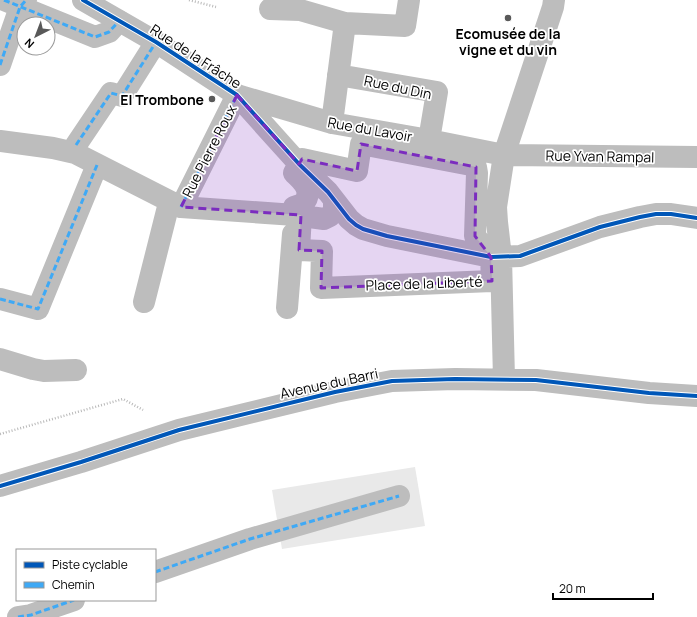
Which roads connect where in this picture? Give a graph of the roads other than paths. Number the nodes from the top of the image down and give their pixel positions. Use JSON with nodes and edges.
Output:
{"nodes":[{"id":1,"x":83,"y":0,"type":"edge"},
{"id":2,"x":409,"y":0,"type":"edge"},
{"id":3,"x":554,"y":0,"type":"edge"},
{"id":4,"x":17,"y":2,"type":"edge"},
{"id":5,"x":270,"y":9,"type":"dead end"},
{"id":6,"x":119,"y":21,"type":"junction"},
{"id":7,"x":345,"y":22,"type":"junction"},
{"id":8,"x":156,"y":42,"type":"junction"},
{"id":9,"x":0,"y":65,"type":"edge"},
{"id":10,"x":338,"y":75,"type":"junction"},
{"id":11,"x":237,"y":95,"type":"junction"},
{"id":12,"x":332,"y":123,"type":"junction"},
{"id":13,"x":429,"y":140,"type":"junction"},
{"id":14,"x":0,"y":141,"type":"edge"},
{"id":15,"x":76,"y":145,"type":"dead end"},
{"id":16,"x":504,"y":155,"type":"junction"},
{"id":17,"x":697,"y":157,"type":"edge"},
{"id":18,"x":299,"y":164,"type":"junction"},
{"id":19,"x":97,"y":165,"type":"junction"},
{"id":20,"x":334,"y":200,"type":"junction"},
{"id":21,"x":175,"y":205,"type":"junction"},
{"id":22,"x":298,"y":215,"type":"junction"},
{"id":23,"x":697,"y":218,"type":"edge"},
{"id":24,"x":496,"y":257,"type":"junction"},
{"id":25,"x":0,"y":299,"type":"edge"},
{"id":26,"x":144,"y":302,"type":"dead end"},
{"id":27,"x":287,"y":308,"type":"dead end"},
{"id":28,"x":0,"y":359,"type":"edge"},
{"id":29,"x":76,"y":370,"type":"dead end"},
{"id":30,"x":504,"y":379,"type":"junction"},
{"id":31,"x":697,"y":396,"type":"edge"},
{"id":32,"x":0,"y":486,"type":"edge"},
{"id":33,"x":399,"y":496,"type":"dead end"},
{"id":34,"x":156,"y":572,"type":"edge"},
{"id":35,"x":71,"y":601,"type":"edge"},
{"id":36,"x":18,"y":617,"type":"edge"}],
"edges":[{"from":1,"to":6,"type":"street","name":"Rue de la Frâche"},
{"from":2,"to":7,"type":"street"},
{"from":3,"to":16,"type":"street"},
{"from":4,"to":6,"type":"street"},
{"from":4,"to":9,"type":"street"},
{"from":5,"to":7,"type":"street"},
{"from":6,"to":8,"type":"street","name":"Rue de la Frâche"},
{"from":7,"to":10,"type":"street"},
{"from":8,"to":11,"type":"street","name":"Rue de la Frâche"},
{"from":8,"to":15,"type":"street"},
{"from":10,"to":12,"type":"street"},
{"from":10,"to":13,"type":"street","name":"Rue du Din"},
{"from":11,"to":12,"type":"street","name":"Rue du Lavoir"},
{"from":11,"to":18,"type":"street","name":"Rue de la Frâche"},
{"from":11,"to":21,"type":"street","name":"Rue Pierre Roux"},
{"from":12,"to":13,"type":"street","name":"Rue du Lavoir"},
{"from":13,"to":16,"type":"street","name":"Rue du Lavoir"},
{"from":14,"to":19,"type":"street"},
{"from":16,"to":17,"type":"street","name":"Rue Yvan Rampal"},
{"from":16,"to":24,"type":"street"},
{"from":18,"to":20,"type":"street","name":"Rue de la Frâche"},
{"from":18,"to":22,"type":"street","name":"Place de la Liberté"},
{"from":18,"to":24,"type":"street","name":"Place de la Liberté"},
{"from":19,"to":21,"type":"street"},
{"from":19,"to":25,"type":"street"},
{"from":20,"to":22,"type":"street"},
{"from":20,"to":24,"type":"street","name":"Rue de la Frâche"},
{"from":21,"to":22,"type":"street"},
{"from":21,"to":26,"type":"street","name":"Rue Pierre Roux"},
{"from":22,"to":24,"type":"street","name":"Place de la Liberté"},
{"from":22,"to":27,"type":"street"},
{"from":23,"to":24,"type":"street","name":"Rue de la Frâche"},
{"from":24,"to":30,"type":"street"},
{"from":28,"to":29,"type":"street"},
{"from":30,"to":31,"type":"street","name":"Avenue du Barri"},
{"from":30,"to":32,"type":"street","name":"Avenue du Barri"},
{"from":33,"to":34,"type":"street"},
{"from":35,"to":36,"type":"street"}]}
